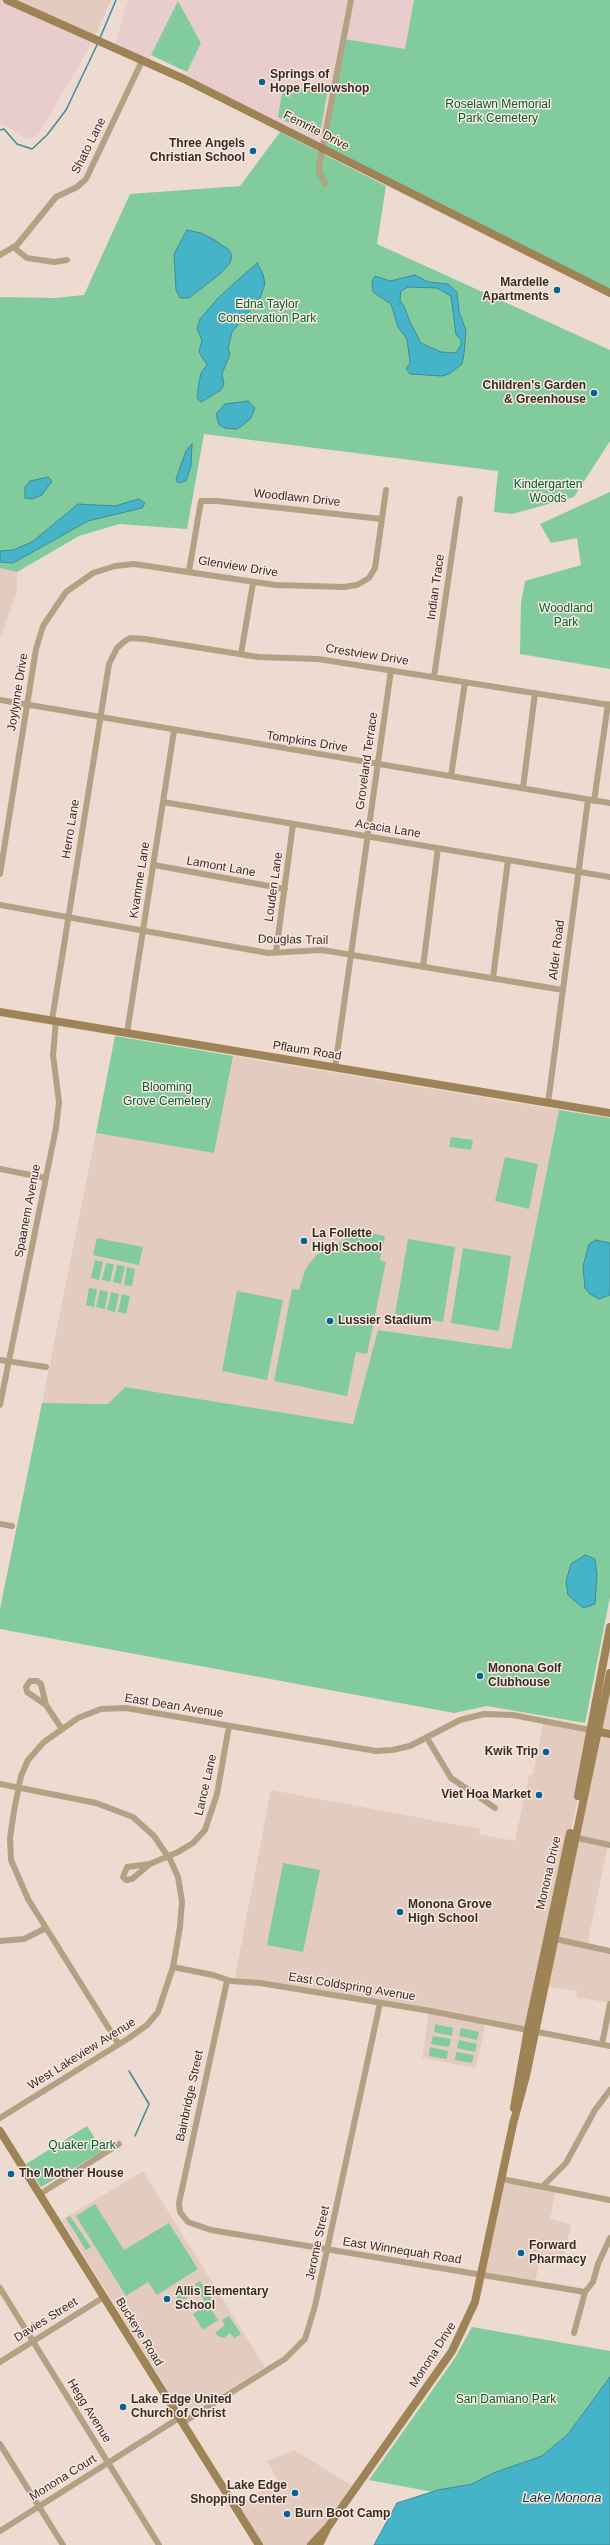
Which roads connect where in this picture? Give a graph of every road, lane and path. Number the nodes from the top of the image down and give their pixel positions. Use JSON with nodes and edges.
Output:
{"nodes":[{"id":1,"x":7,"y":0,"type":"edge"},
{"id":2,"x":351,"y":0,"type":"edge"},
{"id":3,"x":142,"y":61,"type":"junction"},
{"id":4,"x":323,"y":148,"type":"junction"},
{"id":5,"x":324,"y":183,"type":"dead end"},
{"id":6,"x":13,"y":247,"type":"junction"},
{"id":7,"x":0,"y":254,"type":"edge"},
{"id":8,"x":67,"y":260,"type":"dead end"},
{"id":9,"x":610,"y":293,"type":"edge"},
{"id":10,"x":386,"y":490,"type":"dead end"},
{"id":11,"x":460,"y":499,"type":"dead end"},
{"id":12,"x":382,"y":519,"type":"junction"},
{"id":13,"x":189,"y":571,"type":"junction"},
{"id":14,"x":253,"y":583,"type":"junction"},
{"id":15,"x":66,"y":592,"type":"joint"},
{"id":16,"x":121,"y":643,"type":"joint"},
{"id":17,"x":241,"y":654,"type":"junction"},
{"id":18,"x":391,"y":670,"type":"junction"},
{"id":19,"x":434,"y":677,"type":"junction"},
{"id":20,"x":464,"y":682,"type":"junction"},
{"id":21,"x":535,"y":693,"type":"junction"},
{"id":22,"x":0,"y":700,"type":"edge"},
{"id":23,"x":609,"y":704,"type":"edge"},
{"id":24,"x":27,"y":705,"type":"junction"},
{"id":25,"x":100,"y":717,"type":"junction"},
{"id":26,"x":174,"y":731,"type":"junction"},
{"id":27,"x":378,"y":765,"type":"junction"},
{"id":28,"x":451,"y":776,"type":"junction"},
{"id":29,"x":523,"y":788,"type":"junction"},
{"id":30,"x":591,"y":800,"type":"junction"},
{"id":31,"x":163,"y":802,"type":"junction"},
{"id":32,"x":610,"y":803,"type":"edge"},
{"id":33,"x":293,"y":824,"type":"junction"},
{"id":34,"x":368,"y":837,"type":"junction"},
{"id":35,"x":438,"y":848,"type":"junction"},
{"id":36,"x":508,"y":860,"type":"junction"},
{"id":37,"x":154,"y":865,"type":"junction"},
{"id":38,"x":579,"y":872,"type":"junction"},
{"id":39,"x":0,"y":874,"type":"edge"},
{"id":40,"x":610,"y":877,"type":"edge"},
{"id":41,"x":285,"y":889,"type":"junction"},
{"id":42,"x":0,"y":906,"type":"edge"},
{"id":43,"x":68,"y":917,"type":"junction"},
{"id":44,"x":143,"y":931,"type":"junction"},
{"id":45,"x":276,"y":952,"type":"junction"},
{"id":46,"x":351,"y":955,"type":"junction"},
{"id":47,"x":423,"y":967,"type":"junction"},
{"id":48,"x":493,"y":978,"type":"junction"},
{"id":49,"x":563,"y":990,"type":"junction"},
{"id":50,"x":0,"y":1012,"type":"edge"},
{"id":51,"x":54,"y":1021,"type":"junction"},
{"id":52,"x":127,"y":1033,"type":"junction"},
{"id":53,"x":335,"y":1068,"type":"junction"},
{"id":54,"x":548,"y":1103,"type":"junction"},
{"id":55,"x":610,"y":1113,"type":"edge"},
{"id":56,"x":0,"y":1169,"type":"edge"},
{"id":57,"x":46,"y":1178,"type":"junction"},
{"id":58,"x":0,"y":1360,"type":"edge"},
{"id":59,"x":9,"y":1362,"type":"junction"},
{"id":60,"x":46,"y":1367,"type":"dead end"},
{"id":61,"x":0,"y":1405,"type":"edge"},
{"id":62,"x":0,"y":1524,"type":"edge"},
{"id":63,"x":12,"y":1526,"type":"dead end"},
{"id":64,"x":610,"y":1627,"type":"edge"},
{"id":65,"x":610,"y":1673,"type":"edge"},
{"id":66,"x":46,"y":1705,"type":"dead end"},
{"id":67,"x":229,"y":1726,"type":"junction"},
{"id":68,"x":62,"y":1728,"type":"junction"},
{"id":69,"x":594,"y":1731,"type":"junction"},
{"id":70,"x":610,"y":1734,"type":"edge"},
{"id":71,"x":427,"y":1738,"type":"junction"},
{"id":72,"x":0,"y":1784,"type":"edge"},
{"id":73,"x":19,"y":1788,"type":"junction"},
{"id":74,"x":494,"y":1808,"type":"dead end"},
{"id":75,"x":572,"y":1836,"type":"junction"},
{"id":76,"x":610,"y":1845,"type":"edge"},
{"id":77,"x":169,"y":1857,"type":"junction"},
{"id":78,"x":150,"y":1864,"type":"dead end"},
{"id":79,"x":46,"y":1928,"type":"junction"},
{"id":80,"x":551,"y":1938,"type":"junction"},
{"id":81,"x":0,"y":1941,"type":"edge"},
{"id":82,"x":610,"y":1951,"type":"edge"},
{"id":83,"x":173,"y":1967,"type":"junction"},
{"id":84,"x":227,"y":1981,"type":"junction"},
{"id":85,"x":380,"y":2003,"type":"junction"},
{"id":86,"x":610,"y":2004,"type":"edge"},
{"id":87,"x":532,"y":2029,"type":"junction"},
{"id":88,"x":118,"y":2043,"type":"junction"},
{"id":89,"x":602,"y":2044,"type":"junction"},
{"id":90,"x":610,"y":2046,"type":"edge"},
{"id":91,"x":610,"y":2090,"type":"edge"},
{"id":92,"x":0,"y":2118,"type":"edge"},
{"id":93,"x":0,"y":2131,"type":"edge"},
{"id":94,"x":119,"y":2144,"type":"dead end"},
{"id":95,"x":502,"y":2179,"type":"junction"},
{"id":96,"x":543,"y":2186,"type":"junction"},
{"id":97,"x":40,"y":2194,"type":"junction"},
{"id":98,"x":610,"y":2200,"type":"edge"},
{"id":99,"x":182,"y":2215,"type":"joint"},
{"id":100,"x":610,"y":2238,"type":"edge"},
{"id":101,"x":328,"y":2251,"type":"junction"},
{"id":102,"x":482,"y":2274,"type":"junction"},
{"id":103,"x":0,"y":2288,"type":"edge"},
{"id":104,"x":585,"y":2292,"type":"junction"},
{"id":105,"x":104,"y":2297,"type":"junction"},
{"id":106,"x":574,"y":2333,"type":"dead end"},
{"id":107,"x":33,"y":2341,"type":"junction"},
{"id":108,"x":0,"y":2362,"type":"edge"},
{"id":109,"x":180,"y":2421,"type":"junction"},
{"id":110,"x":0,"y":2444,"type":"edge"},
{"id":111,"x":108,"y":2462,"type":"junction"},
{"id":112,"x":39,"y":2506,"type":"junction"},
{"id":113,"x":328,"y":2527,"type":"junction"},
{"id":114,"x":0,"y":2531,"type":"edge"},
{"id":115,"x":63,"y":2545,"type":"edge"},
{"id":116,"x":160,"y":2545,"type":"edge"},
{"id":117,"x":259,"y":2545,"type":"edge"},
{"id":118,"x":311,"y":2545,"type":"edge"},
{"id":119,"x":319,"y":2545,"type":"edge"}],
"edges":[{"from":1,"to":3,"type":"street","name":"Femrite Drive"},
{"from":2,"to":4,"type":"street"},
{"from":3,"to":4,"type":"street","name":"Femrite Drive"},
{"from":3,"to":6,"type":"street","name":"Shato Lane"},
{"from":4,"to":5,"type":"street"},
{"from":4,"to":9,"type":"street","name":"Femrite Drive"},
{"from":6,"to":7,"type":"street","name":"Shato Lane"},
{"from":6,"to":8,"type":"street"},
{"from":10,"to":12,"type":"street","name":"Glenview Drive"},
{"from":11,"to":19,"type":"street","name":"Indian Trace"},
{"from":12,"to":13,"type":"street","name":"Woodlawn Drive"},
{"from":12,"to":14,"type":"street","name":"Glenview Drive"},
{"from":13,"to":14,"type":"street","name":"Glenview Drive"},
{"from":13,"to":15,"type":"street","name":"Glenview Drive"},
{"from":14,"to":17,"type":"street"},
{"from":15,"to":24,"type":"street","name":"Joylynne Drive"},
{"from":16,"to":17,"type":"street","name":"Crestview Drive"},
{"from":16,"to":25,"type":"street","name":"Herro Lane"},
{"from":17,"to":18,"type":"street","name":"Crestview Drive"},
{"from":18,"to":19,"type":"street","name":"Crestview Drive"},
{"from":18,"to":27,"type":"street","name":"Groveland Terrace"},
{"from":19,"to":20,"type":"street","name":"Crestview Drive"},
{"from":20,"to":21,"type":"street","name":"Crestview Drive"},
{"from":20,"to":28,"type":"street"},
{"from":21,"to":23,"type":"street","name":"Crestview Drive"},
{"from":21,"to":29,"type":"street"},
{"from":22,"to":24,"type":"street","name":"Tompkins Drive"},
{"from":23,"to":30,"type":"street","name":"Alder Road"},
{"from":24,"to":25,"type":"street","name":"Tompkins Drive"},
{"from":24,"to":39,"type":"street","name":"Joylynne Drive"},
{"from":25,"to":26,"type":"street","name":"Tompkins Drive"},
{"from":25,"to":43,"type":"street","name":"Herro Lane"},
{"from":26,"to":27,"type":"street","name":"Tompkins Drive"},
{"from":26,"to":31,"type":"street","name":"Kvamme Lane"},
{"from":27,"to":28,"type":"street","name":"Tompkins Drive"},
{"from":27,"to":34,"type":"street","name":"Groveland Terrace"},
{"from":28,"to":29,"type":"street","name":"Tompkins Drive"},
{"from":29,"to":30,"type":"street","name":"Tompkins Drive"},
{"from":30,"to":32,"type":"street","name":"Tompkins Drive"},
{"from":30,"to":38,"type":"street","name":"Alder Road"},
{"from":31,"to":33,"type":"street","name":"Acacia Lane"},
{"from":31,"to":37,"type":"street","name":"Kvamme Lane"},
{"from":33,"to":34,"type":"street","name":"Acacia Lane"},
{"from":33,"to":41,"type":"street","name":"Louden Lane"},
{"from":34,"to":35,"type":"street","name":"Acacia Lane"},
{"from":34,"to":46,"type":"street","name":"Groveland Terrace"},
{"from":35,"to":36,"type":"street","name":"Acacia Lane"},
{"from":35,"to":47,"type":"street"},
{"from":36,"to":38,"type":"street","name":"Acacia Lane"},
{"from":36,"to":48,"type":"street"},
{"from":37,"to":41,"type":"street","name":"Lamont Lane"},
{"from":37,"to":44,"type":"street","name":"Kvamme Lane"},
{"from":38,"to":40,"type":"street","name":"Acacia Lane"},
{"from":38,"to":49,"type":"street","name":"Alder Road"},
{"from":41,"to":45,"type":"street","name":"Louden Lane"},
{"from":42,"to":43,"type":"street","name":"Douglas Trail"},
{"from":43,"to":44,"type":"street","name":"Douglas Trail"},
{"from":43,"to":51,"type":"street","name":"Herro Lane"},
{"from":44,"to":45,"type":"street","name":"Douglas Trail"},
{"from":44,"to":52,"type":"street","name":"Kvamme Lane"},
{"from":45,"to":46,"type":"street","name":"Douglas Trail"},
{"from":46,"to":47,"type":"street","name":"Douglas Trail"},
{"from":46,"to":53,"type":"street","name":"Groveland Terrace"},
{"from":47,"to":48,"type":"street","name":"Douglas Trail"},
{"from":48,"to":49,"type":"street","name":"Douglas Trail"},
{"from":49,"to":54,"type":"street","name":"Alder Road"},
{"from":50,"to":51,"type":"street","name":"Pflaum Road"},
{"from":51,"to":52,"type":"street","name":"Pflaum Road"},
{"from":51,"to":57,"type":"street","name":"Spaanem Avenue"},
{"from":52,"to":53,"type":"street","name":"Pflaum Road"},
{"from":53,"to":54,"type":"street","name":"Pflaum Road"},
{"from":54,"to":55,"type":"street","name":"Pflaum Road"},
{"from":56,"to":57,"type":"street"},
{"from":57,"to":59,"type":"street","name":"Spaanem Avenue"},
{"from":58,"to":59,"type":"street"},
{"from":59,"to":60,"type":"street"},
{"from":59,"to":61,"type":"street","name":"Spaanem Avenue"},
{"from":62,"to":63,"type":"street"},
{"from":64,"to":69,"type":"street","name":"Monona Drive"},
{"from":65,"to":69,"type":"street","name":"Monona Drive"},
{"from":66,"to":68,"type":"street"},
{"from":67,"to":68,"type":"street","name":"East Dean Avenue"},
{"from":67,"to":71,"type":"street","name":"East Dean Avenue"},
{"from":67,"to":77,"type":"street","name":"Lance Lane"},
{"from":68,"to":73,"type":"street","name":"East Dean Avenue"},
{"from":69,"to":70,"type":"street"},
{"from":69,"to":71,"type":"street","name":"East Dean Avenue"},
{"from":69,"to":75,"type":"street","name":"Monona Drive"},
{"from":71,"to":74,"type":"street"},
{"from":72,"to":73,"type":"street","name":"West Lakeview Avenue"},
{"from":73,"to":77,"type":"street","name":"West Lakeview Avenue"},
{"from":73,"to":79,"type":"street","name":"East Dean Avenue"},
{"from":75,"to":76,"type":"street"},
{"from":75,"to":80,"type":"street","name":"Monona Drive"},
{"from":77,"to":78,"type":"street","name":"Lance Lane"},
{"from":77,"to":83,"type":"street","name":"West Lakeview Avenue"},
{"from":79,"to":81,"type":"street"},
{"from":79,"to":88,"type":"street","name":"East Dean Avenue"},
{"from":80,"to":82,"type":"street"},
{"from":80,"to":87,"type":"street","name":"Monona Drive"},
{"from":83,"to":84,"type":"street","name":"East Coldspring Avenue"},
{"from":83,"to":88,"type":"street","name":"West Lakeview Avenue"},
{"from":84,"to":85,"type":"street","name":"East Coldspring Avenue"},
{"from":84,"to":99,"type":"street","name":"Bainbridge Street"},
{"from":85,"to":87,"type":"street","name":"East Coldspring Avenue"},
{"from":85,"to":101,"type":"street","name":"Jerome Street"},
{"from":86,"to":89,"type":"street"},
{"from":87,"to":89,"type":"street","name":"East Coldspring Avenue"},
{"from":87,"to":95,"type":"street","name":"Monona Drive"},
{"from":88,"to":92,"type":"street","name":"West Lakeview Avenue"},
{"from":89,"to":90,"type":"street","name":"East Coldspring Avenue"},
{"from":91,"to":96,"type":"street"},
{"from":93,"to":97,"type":"street","name":"Buckeye Road"},
{"from":94,"to":97,"type":"street"},
{"from":95,"to":96,"type":"street"},
{"from":95,"to":102,"type":"street","name":"Monona Drive"},
{"from":96,"to":98,"type":"street"},
{"from":97,"to":105,"type":"street","name":"Buckeye Road"},
{"from":99,"to":101,"type":"street","name":"East Winnequah Road"},
{"from":100,"to":104,"type":"street"},
{"from":101,"to":102,"type":"street","name":"East Winnequah Road"},
{"from":101,"to":109,"type":"street","name":"Jerome Street"},
{"from":102,"to":104,"type":"street","name":"East Winnequah Road"},
{"from":102,"to":113,"type":"street","name":"Monona Drive"},
{"from":103,"to":107,"type":"street","name":"Hegg Avenue"},
{"from":104,"to":106,"type":"street"},
{"from":105,"to":107,"type":"street","name":"Davies Street"},
{"from":105,"to":109,"type":"street","name":"Buckeye Road"},
{"from":107,"to":108,"type":"street","name":"Davies Street"},
{"from":107,"to":111,"type":"street","name":"Hegg Avenue"},
{"from":109,"to":111,"type":"street","name":"Monona Court"},
{"from":109,"to":117,"type":"street","name":"Buckeye Road"},
{"from":110,"to":112,"type":"street"},
{"from":111,"to":112,"type":"street","name":"Monona Court"},
{"from":111,"to":116,"type":"street","name":"Hegg Avenue"},
{"from":112,"to":114,"type":"street","name":"Monona Court"},
{"from":112,"to":115,"type":"street"},
{"from":113,"to":118,"type":"street","name":"Monona Drive"},
{"from":113,"to":119,"type":"street","name":"Monona Drive"}]}
